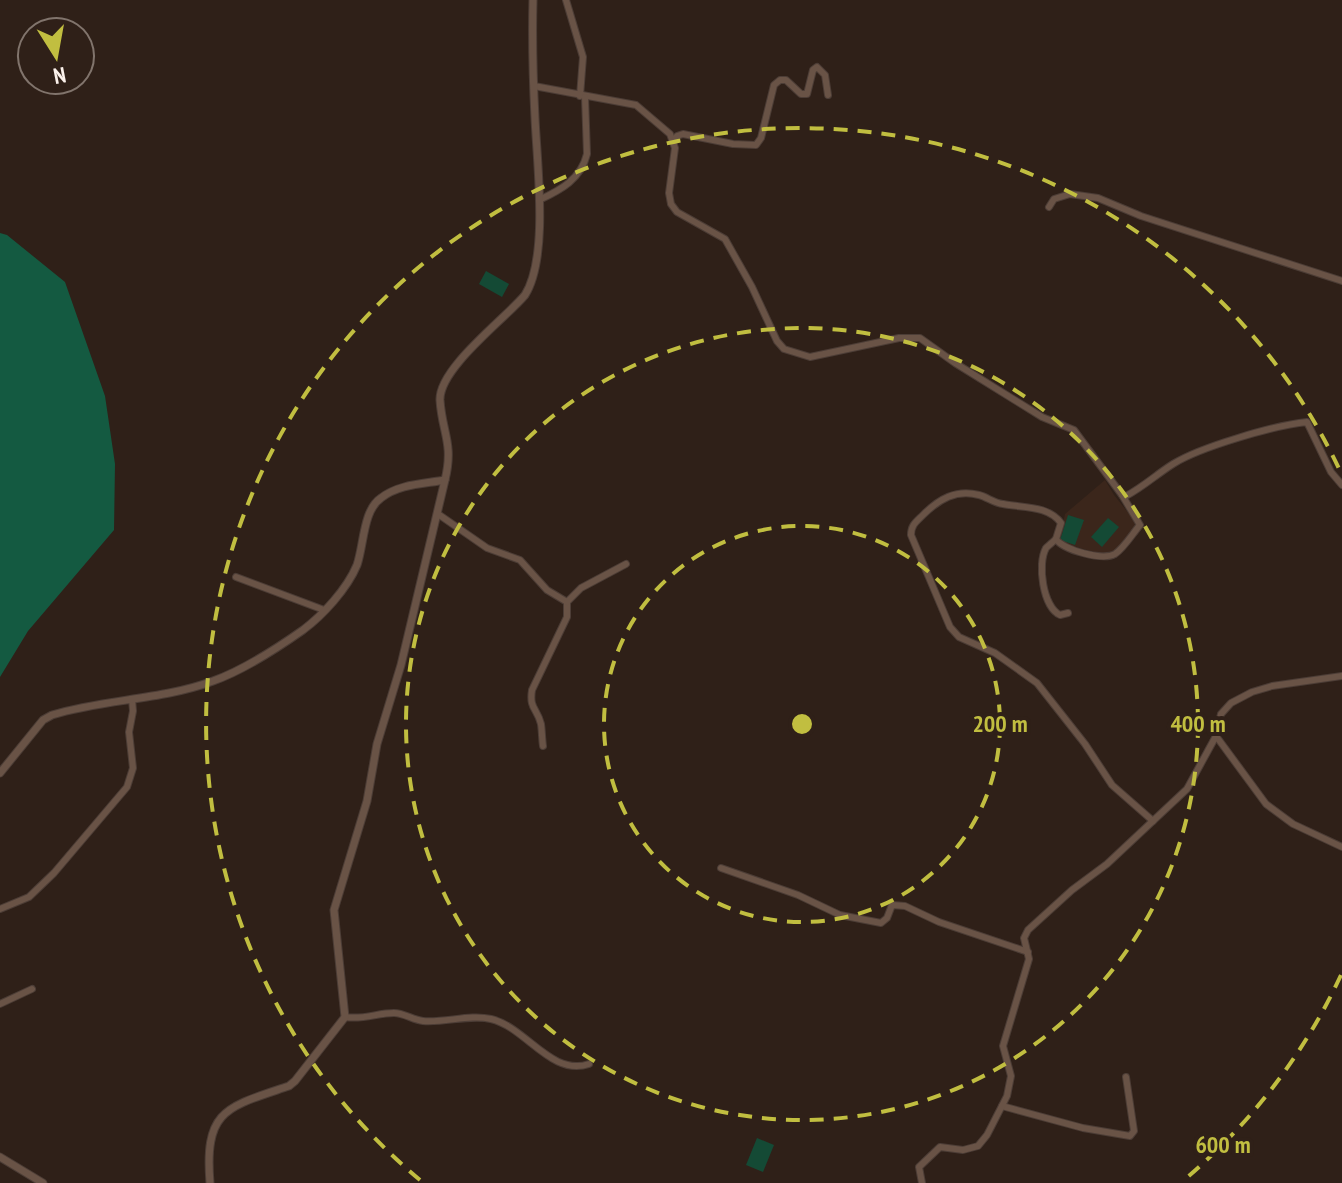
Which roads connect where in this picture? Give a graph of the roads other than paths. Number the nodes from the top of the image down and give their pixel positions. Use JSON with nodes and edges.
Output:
{"nodes":[{"id":1,"x":533,"y":0,"type":"edge"},
{"id":2,"x":566,"y":0,"type":"edge"},
{"id":3,"x":534,"y":86,"type":"junction"},
{"id":4,"x":828,"y":95,"type":"dead end"},
{"id":5,"x":583,"y":97,"type":"junction"},
{"id":6,"x":674,"y":141,"type":"junction"},
{"id":7,"x":539,"y":200,"type":"junction"},
{"id":8,"x":1049,"y":207,"type":"dead end"},
{"id":9,"x":1342,"y":281,"type":"edge"},
{"id":10,"x":445,"y":480,"type":"junction"},
{"id":11,"x":1342,"y":485,"type":"edge"},
{"id":12,"x":1122,"y":495,"type":"junction"},
{"id":13,"x":438,"y":514,"type":"junction"},
{"id":14,"x":1056,"y":539,"type":"junction"},
{"id":15,"x":626,"y":564,"type":"dead end"},
{"id":16,"x":236,"y":577,"type":"dead end"},
{"id":17,"x":567,"y":602,"type":"junction"},
{"id":18,"x":324,"y":610,"type":"junction"},
{"id":19,"x":1068,"y":613,"type":"dead end"},
{"id":20,"x":1342,"y":676,"type":"edge"},
{"id":21,"x":132,"y":699,"type":"junction"},
{"id":22,"x":1216,"y":736,"type":"junction"},
{"id":23,"x":543,"y":746,"type":"dead end"},
{"id":24,"x":0,"y":773,"type":"edge"},
{"id":25,"x":1153,"y":821,"type":"junction"},
{"id":26,"x":1342,"y":847,"type":"edge"},
{"id":27,"x":721,"y":868,"type":"dead end"},
{"id":28,"x":0,"y":909,"type":"edge"},
{"id":29,"x":1028,"y":952,"type":"junction"},
{"id":30,"x":32,"y":989,"type":"dead end"},
{"id":31,"x":0,"y":1004,"type":"edge"},
{"id":32,"x":345,"y":1017,"type":"junction"},
{"id":33,"x":589,"y":1064,"type":"dead end"},
{"id":34,"x":1126,"y":1077,"type":"dead end"},
{"id":35,"x":1002,"y":1106,"type":"junction"},
{"id":36,"x":0,"y":1157,"type":"edge"},
{"id":37,"x":43,"y":1183,"type":"edge"},
{"id":38,"x":210,"y":1183,"type":"edge"},
{"id":39,"x":922,"y":1183,"type":"edge"}],
"edges":[{"from":1,"to":3,"type":"street"},
{"from":2,"to":5,"type":"street"},
{"from":3,"to":5,"type":"street"},
{"from":3,"to":7,"type":"street"},
{"from":4,"to":6,"type":"street"},
{"from":5,"to":6,"type":"street"},
{"from":5,"to":7,"type":"street"},
{"from":6,"to":12,"type":"street"},
{"from":7,"to":10,"type":"street"},
{"from":8,"to":9,"type":"street"},
{"from":10,"to":13,"type":"street"},
{"from":10,"to":18,"type":"street"},
{"from":11,"to":12,"type":"street"},
{"from":12,"to":14,"type":"street"},
{"from":13,"to":17,"type":"street"},
{"from":13,"to":32,"type":"street"},
{"from":14,"to":19,"type":"street"},
{"from":14,"to":25,"type":"street"},
{"from":15,"to":17,"type":"street"},
{"from":16,"to":18,"type":"street"},
{"from":17,"to":23,"type":"street"},
{"from":18,"to":21,"type":"street"},
{"from":20,"to":22,"type":"street"},
{"from":21,"to":24,"type":"street"},
{"from":21,"to":28,"type":"street"},
{"from":22,"to":25,"type":"street"},
{"from":22,"to":26,"type":"street"},
{"from":25,"to":29,"type":"street"},
{"from":27,"to":29,"type":"street"},
{"from":29,"to":35,"type":"street"},
{"from":30,"to":31,"type":"street"},
{"from":32,"to":33,"type":"street"},
{"from":32,"to":38,"type":"street"},
{"from":34,"to":35,"type":"street"},
{"from":35,"to":39,"type":"street"},
{"from":36,"to":37,"type":"street"}]}
